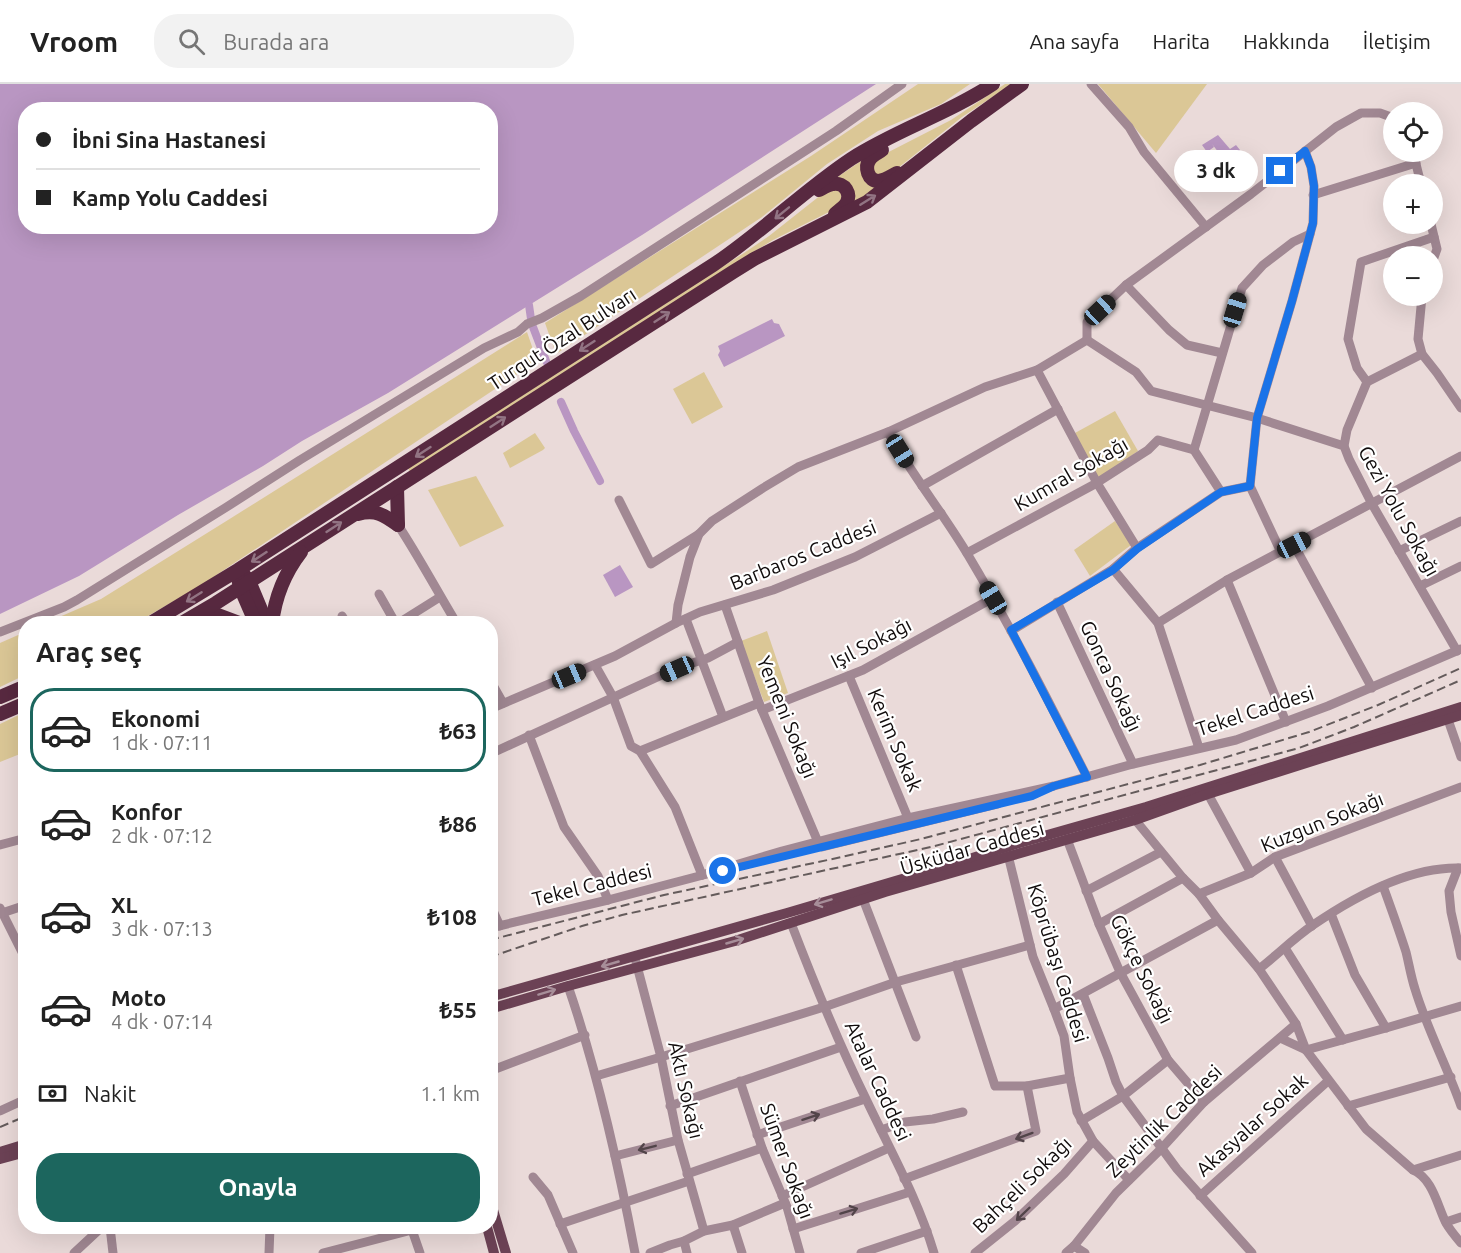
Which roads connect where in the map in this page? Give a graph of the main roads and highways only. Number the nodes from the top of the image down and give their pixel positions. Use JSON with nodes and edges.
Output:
{"nodes":[{"id":1,"x":993,"y":84,"type":"edge"},
{"id":2,"x":1022,"y":84,"type":"edge"},
{"id":3,"x":931,"y":118,"type":"junction"},
{"id":4,"x":918,"y":163,"type":"junction"},
{"id":5,"x":801,"y":197,"type":"junction"},
{"id":6,"x":822,"y":225,"type":"junction"},
{"id":7,"x":397,"y":487,"type":"junction"},
{"id":8,"x":353,"y":515,"type":"junction"},
{"id":9,"x":308,"y":544,"type":"junction"},
{"id":10,"x":238,"y":570,"type":"junction"},
{"id":11,"x":244,"y":584,"type":"junction"},
{"id":12,"x":162,"y":616,"type":"edge"},
{"id":13,"x":193,"y":616,"type":"edge"},
{"id":14,"x":254,"y":616,"type":"edge"},
{"id":15,"x":262,"y":616,"type":"edge"},
{"id":16,"x":273,"y":616,"type":"edge"},
{"id":17,"x":18,"y":689,"type":"edge"},
{"id":18,"x":0,"y":697,"type":"edge"},
{"id":19,"x":18,"y":706,"type":"edge"},
{"id":20,"x":1461,"y":707,"type":"edge"},
{"id":21,"x":0,"y":714,"type":"edge"},
{"id":22,"x":1447,"y":715,"type":"junction"},
{"id":23,"x":1461,"y":716,"type":"edge"},
{"id":24,"x":1131,"y":816,"type":"junction"},
{"id":25,"x":1007,"y":852,"type":"junction"},
{"id":26,"x":789,"y":918,"type":"junction"},
{"id":27,"x":636,"y":962,"type":"junction"},
{"id":28,"x":498,"y":995,"type":"edge"},
{"id":29,"x":498,"y":1007,"type":"edge"},
{"id":30,"x":18,"y":1146,"type":"edge"},
{"id":31,"x":0,"y":1152,"type":"edge"},
{"id":32,"x":18,"y":1154,"type":"edge"},
{"id":33,"x":0,"y":1159,"type":"edge"},
{"id":34,"x":498,"y":1226,"type":"edge"},
{"id":35,"x":489,"y":1234,"type":"edge"},
{"id":36,"x":494,"y":1253,"type":"edge"},
{"id":37,"x":506,"y":1253,"type":"edge"}],
"edges":[{"from":1,"to":3,"type":"highway","name":"Turgut Özal Bulvarı"},
{"from":2,"to":4,"type":"highway","name":"Turgut Özal Bulvarı"},
{"from":3,"to":4,"type":"highway"},
{"from":3,"to":5,"type":"highway","name":"Turgut Özal Bulvarı"},
{"from":6,"to":4,"type":"highway","name":"Turgut Özal Bulvarı","one_way":true},
{"from":5,"to":6,"type":"highway"},
{"from":5,"to":10,"type":"highway","name":"Turgut Özal Bulvarı","one_way":true},
{"from":7,"to":6,"type":"highway","name":"Turgut Özal Bulvarı","one_way":true},
{"from":7,"to":8,"type":"highway","name":"Turgut Özal Bulvarı"},
{"from":7,"to":8,"type":"highway"},
{"from":9,"to":8,"type":"highway","name":"Turgut Özal Bulvarı","one_way":true},
{"from":9,"to":11,"type":"highway","name":"Turgut Özal Bulvarı"},
{"from":9,"to":16,"type":"highway"},
{"from":10,"to":11,"type":"highway"},
{"from":10,"to":12,"type":"highway","name":"Turgut Özal Bulvarı","one_way":true},
{"from":11,"to":13,"type":"highway","name":"Turgut Özal Bulvarı"},
{"from":11,"to":14,"type":"highway"},
{"from":11,"to":15,"type":"highway"},
{"from":17,"to":18,"type":"highway"},
{"from":19,"to":21,"type":"highway"},
{"from":20,"to":22,"type":"main road","name":"Üsküdar Caddesi"},
{"from":22,"to":23,"type":"main road","name":"Üsküdar Caddesi"},
{"from":22,"to":24,"type":"main road","name":"Üsküdar Caddesi"},
{"from":22,"to":24,"type":"main road","name":"Üsküdar Caddesi"},
{"from":24,"to":25,"type":"main road","name":"Üsküdar Caddesi"},
{"from":24,"to":25,"type":"main road","name":"Üsküdar Caddesi"},
{"from":25,"to":26,"type":"main road","name":"Üsküdar Caddesi"},
{"from":25,"to":26,"type":"main road","name":"Üsküdar Caddesi","one_way":true},
{"from":26,"to":27,"type":"main road","name":"Üsküdar Caddesi"},
{"from":27,"to":28,"type":"main road","name":"Üsküdar Caddesi","one_way":true},
{"from":29,"to":27,"type":"main road","name":"Üsküdar Caddesi","one_way":true},
{"from":30,"to":31,"type":"main road"},
{"from":32,"to":33,"type":"main road"},
{"from":34,"to":37,"type":"main road"},
{"from":35,"to":36,"type":"main road"}]}
